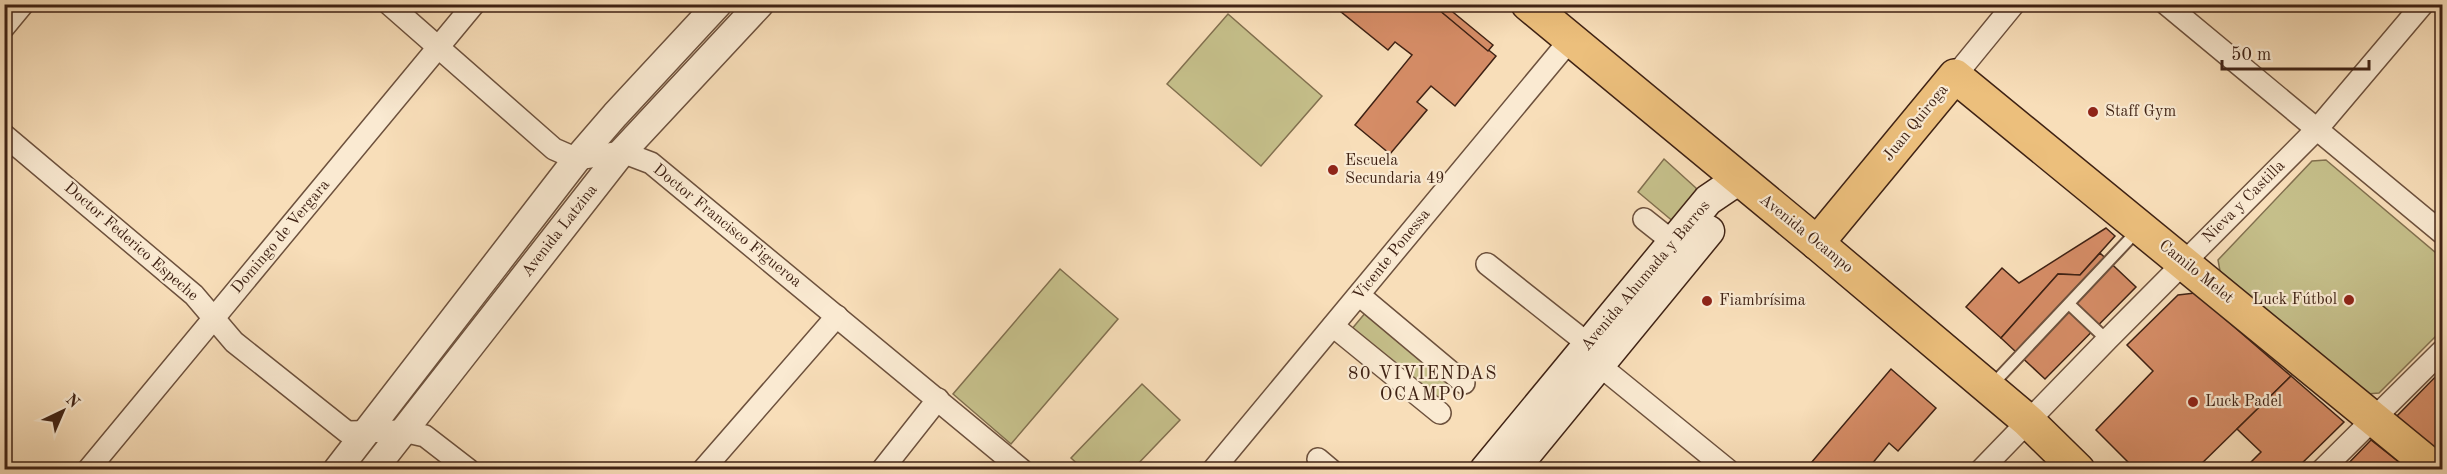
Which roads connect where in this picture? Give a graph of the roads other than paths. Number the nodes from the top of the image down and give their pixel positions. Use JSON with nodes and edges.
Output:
{"nodes":[{"id":1,"x":23,"y":4,"type":"edge"},
{"id":2,"x":389,"y":4,"type":"edge"},
{"id":3,"x":474,"y":4,"type":"edge"},
{"id":4,"x":718,"y":4,"type":"edge"},
{"id":5,"x":760,"y":4,"type":"edge"},
{"id":6,"x":1528,"y":4,"type":"edge"},
{"id":7,"x":2014,"y":4,"type":"edge"},
{"id":8,"x":2166,"y":4,"type":"edge"},
{"id":9,"x":2423,"y":4,"type":"edge"},
{"id":10,"x":4,"y":27,"type":"edge"},
{"id":11,"x":1570,"y":40,"type":"junction"},
{"id":12,"x":439,"y":47,"type":"junction"},
{"id":13,"x":1955,"y":76,"type":"junction"},
{"id":14,"x":2318,"y":128,"type":"junction"},
{"id":15,"x":4,"y":135,"type":"edge"},
{"id":16,"x":622,"y":152,"type":"junction"},
{"id":17,"x":577,"y":159,"type":"junction"},
{"id":18,"x":1739,"y":179,"type":"junction"},
{"id":19,"x":1644,"y":219,"type":"dead end"},
{"id":20,"x":2141,"y":227,"type":"junction"},
{"id":21,"x":2442,"y":233,"type":"edge"},
{"id":22,"x":1672,"y":242,"type":"junction"},
{"id":23,"x":1817,"y":243,"type":"junction"},
{"id":24,"x":2185,"y":262,"type":"junction"},
{"id":25,"x":1487,"y":264,"type":"dead end"},
{"id":26,"x":1359,"y":295,"type":"junction"},
{"id":27,"x":2069,"y":304,"type":"junction"},
{"id":28,"x":837,"y":316,"type":"junction"},
{"id":29,"x":213,"y":319,"type":"junction"},
{"id":30,"x":1333,"y":326,"type":"junction"},
{"id":31,"x":2107,"y":340,"type":"junction"},
{"id":32,"x":2442,"y":351,"type":"edge"},
{"id":33,"x":1593,"y":354,"type":"junction"},
{"id":34,"x":1464,"y":382,"type":"dead end"},
{"id":35,"x":1989,"y":388,"type":"junction"},
{"id":36,"x":938,"y":399,"type":"junction"},
{"id":37,"x":1440,"y":413,"type":"dead end"},
{"id":38,"x":2374,"y":419,"type":"junction"},
{"id":39,"x":2028,"y":421,"type":"junction"},
{"id":40,"x":368,"y":431,"type":"junction"},
{"id":41,"x":403,"y":431,"type":"junction"},
{"id":42,"x":88,"y":470,"type":"edge"},
{"id":43,"x":337,"y":470,"type":"edge"},
{"id":44,"x":373,"y":470,"type":"edge"},
{"id":45,"x":469,"y":470,"type":"edge"},
{"id":46,"x":703,"y":470,"type":"edge"},
{"id":47,"x":882,"y":470,"type":"edge"},
{"id":48,"x":1022,"y":470,"type":"edge"},
{"id":49,"x":1214,"y":470,"type":"edge"},
{"id":50,"x":1485,"y":470,"type":"edge"},
{"id":51,"x":1513,"y":470,"type":"edge"},
{"id":52,"x":1728,"y":470,"type":"edge"},
{"id":53,"x":1981,"y":470,"type":"edge"},
{"id":54,"x":2078,"y":470,"type":"edge"},
{"id":55,"x":2322,"y":470,"type":"edge"},
{"id":56,"x":2436,"y":470,"type":"edge"}],
"edges":[{"from":1,"to":10,"type":"street"},
{"from":2,"to":12,"type":"street"},
{"from":3,"to":12,"type":"street","name":"Domingo de Vergara"},
{"from":4,"to":17,"type":"street","name":"Avenida Latzina"},
{"from":5,"to":16,"type":"street","name":"Avenida Latzina"},
{"from":6,"to":11,"type":"main road","name":"Avenida Ocampo"},
{"from":7,"to":13,"type":"street","name":"Juan Quiroga"},
{"from":8,"to":14,"type":"street"},
{"from":9,"to":14,"type":"street","name":"Nieva y Castilla"},
{"from":11,"to":18,"type":"main road","name":"Avenida Ocampo"},
{"from":11,"to":26,"type":"street","name":"Vicente Ponessa"},
{"from":12,"to":17,"type":"street"},
{"from":12,"to":29,"type":"street","name":"Domingo de Vergara"},
{"from":13,"to":20,"type":"main road","name":"Camilo Melet"},
{"from":13,"to":23,"type":"main road","name":"Juan Quiroga"},
{"from":14,"to":21,"type":"street"},
{"from":14,"to":24,"type":"street","name":"Nieva y Castilla"},
{"from":15,"to":29,"type":"street","name":"Doctor Federico Espeche"},
{"from":16,"to":17,"type":"street","name":"Doctor Francisco Figueroa"},
{"from":16,"to":28,"type":"street","name":"Doctor Francisco Figueroa"},
{"from":16,"to":41,"type":"street","name":"Avenida Latzina"},
{"from":17,"to":40,"type":"street","name":"Avenida Latzina"},
{"from":18,"to":22,"type":"main road","name":"Avenida Ahumada y Barros"},
{"from":18,"to":23,"type":"main road","name":"Avenida Ocampo"},
{"from":18,"to":33,"type":"main road","name":"Avenida Ahumada y Barros"},
{"from":19,"to":22,"type":"street"},
{"from":20,"to":24,"type":"main road","name":"Camilo Melet"},
{"from":20,"to":27,"type":"lane"},
{"from":22,"to":33,"type":"main road","name":"Avenida Ahumada y Barros"},
{"from":23,"to":35,"type":"main road","name":"Avenida Ocampo"},
{"from":24,"to":31,"type":"street","name":"Nieva y Castilla"},
{"from":24,"to":38,"type":"main road","name":"Camilo Melet"},
{"from":25,"to":33,"type":"street"},
{"from":26,"to":30,"type":"street","name":"Vicente Ponessa"},
{"from":26,"to":34,"type":"street"},
{"from":27,"to":31,"type":"lane"},
{"from":27,"to":35,"type":"lane"},
{"from":28,"to":36,"type":"street","name":"Doctor Francisco Figueroa"},
{"from":28,"to":46,"type":"street"},
{"from":29,"to":40,"type":"street","name":"Doctor Federico Espeche"},
{"from":29,"to":42,"type":"street","name":"Domingo de Vergara"},
{"from":30,"to":37,"type":"street"},
{"from":30,"to":49,"type":"street","name":"Vicente Ponessa"},
{"from":31,"to":39,"type":"street","name":"Nieva y Castilla"},
{"from":32,"to":38,"type":"street"},
{"from":33,"to":50,"type":"main road","name":"Avenida Ahumada y Barros"},
{"from":33,"to":51,"type":"main road","name":"Avenida Ahumada y Barros"},
{"from":33,"to":52,"type":"street"},
{"from":35,"to":39,"type":"main road","name":"Avenida Ocampo"},
{"from":36,"to":47,"type":"street"},
{"from":36,"to":48,"type":"street","name":"Doctor Francisco Figueroa"},
{"from":38,"to":55,"type":"street"},
{"from":38,"to":56,"type":"main road","name":"Camilo Melet"},
{"from":39,"to":53,"type":"street","name":"Nieva y Castilla"},
{"from":39,"to":54,"type":"main road","name":"Avenida Ocampo"},
{"from":40,"to":41,"type":"street","name":"Doctor Federico Espeche"},
{"from":40,"to":43,"type":"street","name":"Avenida Latzina"},
{"from":41,"to":44,"type":"street","name":"Avenida Latzina"},
{"from":41,"to":45,"type":"street","name":"Doctor Federico Espeche"}]}
